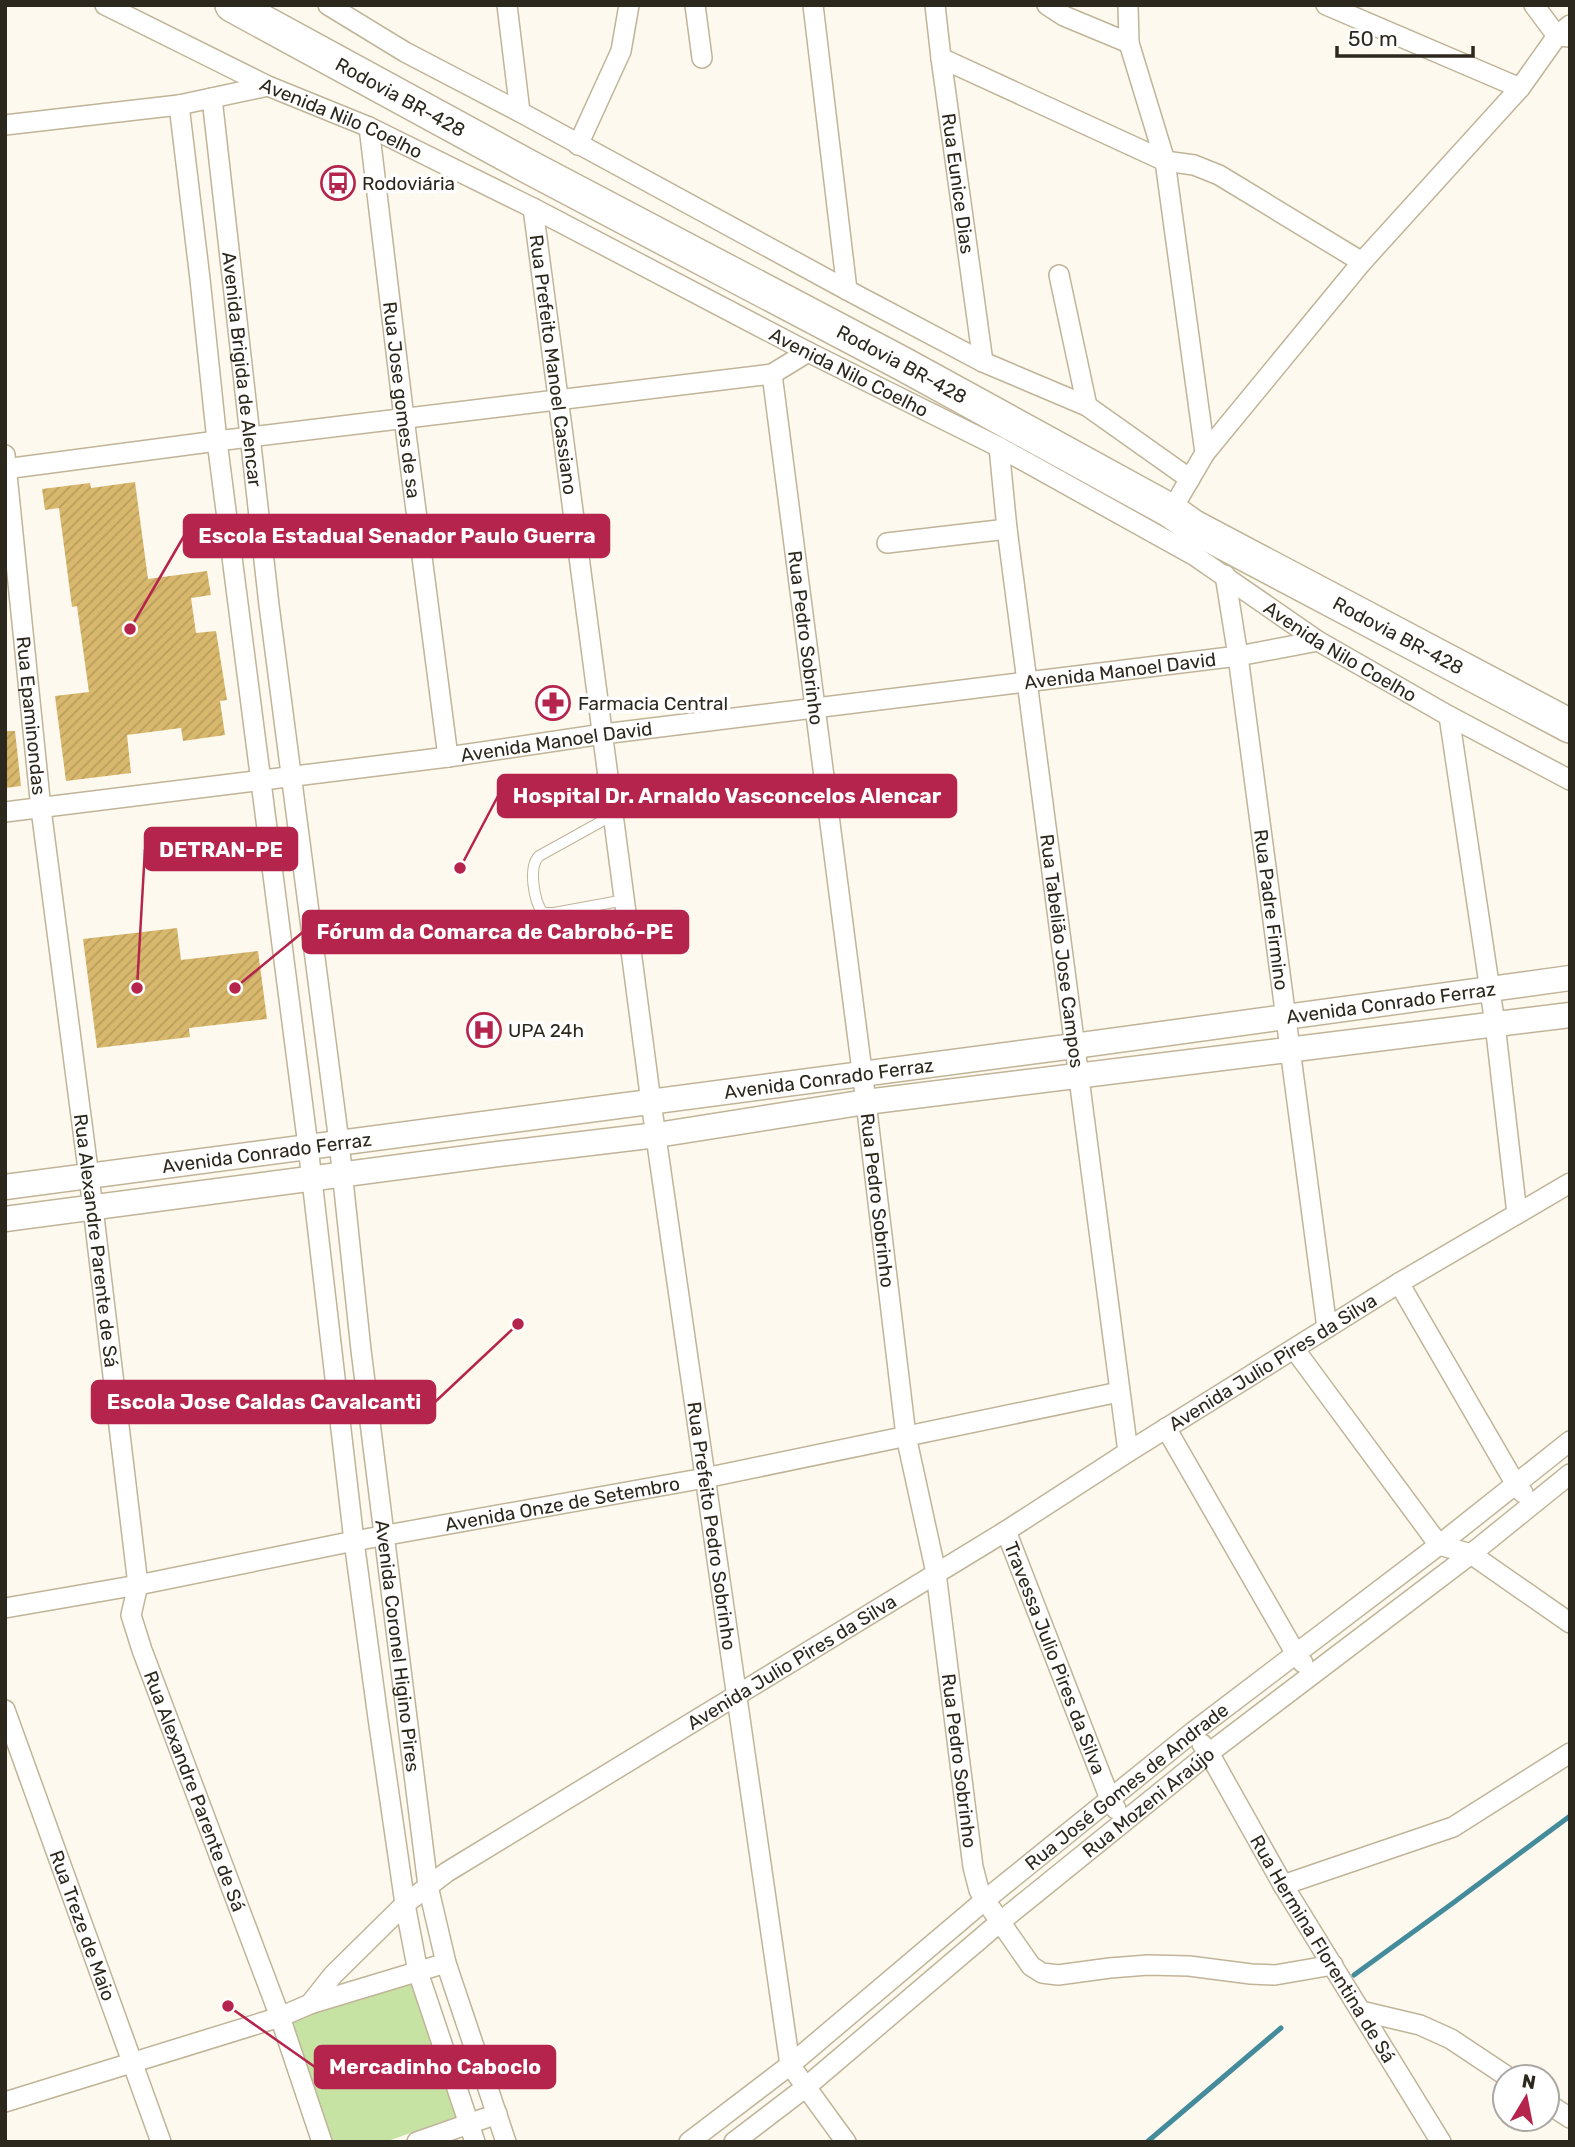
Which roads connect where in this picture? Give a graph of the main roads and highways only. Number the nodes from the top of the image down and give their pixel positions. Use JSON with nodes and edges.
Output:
{"nodes":[{"id":1,"x":232,"y":5,"type":"edge"},
{"id":2,"x":1570,"y":726,"type":"edge"}],
"edges":[{"from":1,"to":2,"type":"highway","name":"Rodovia BR-428"}]}
